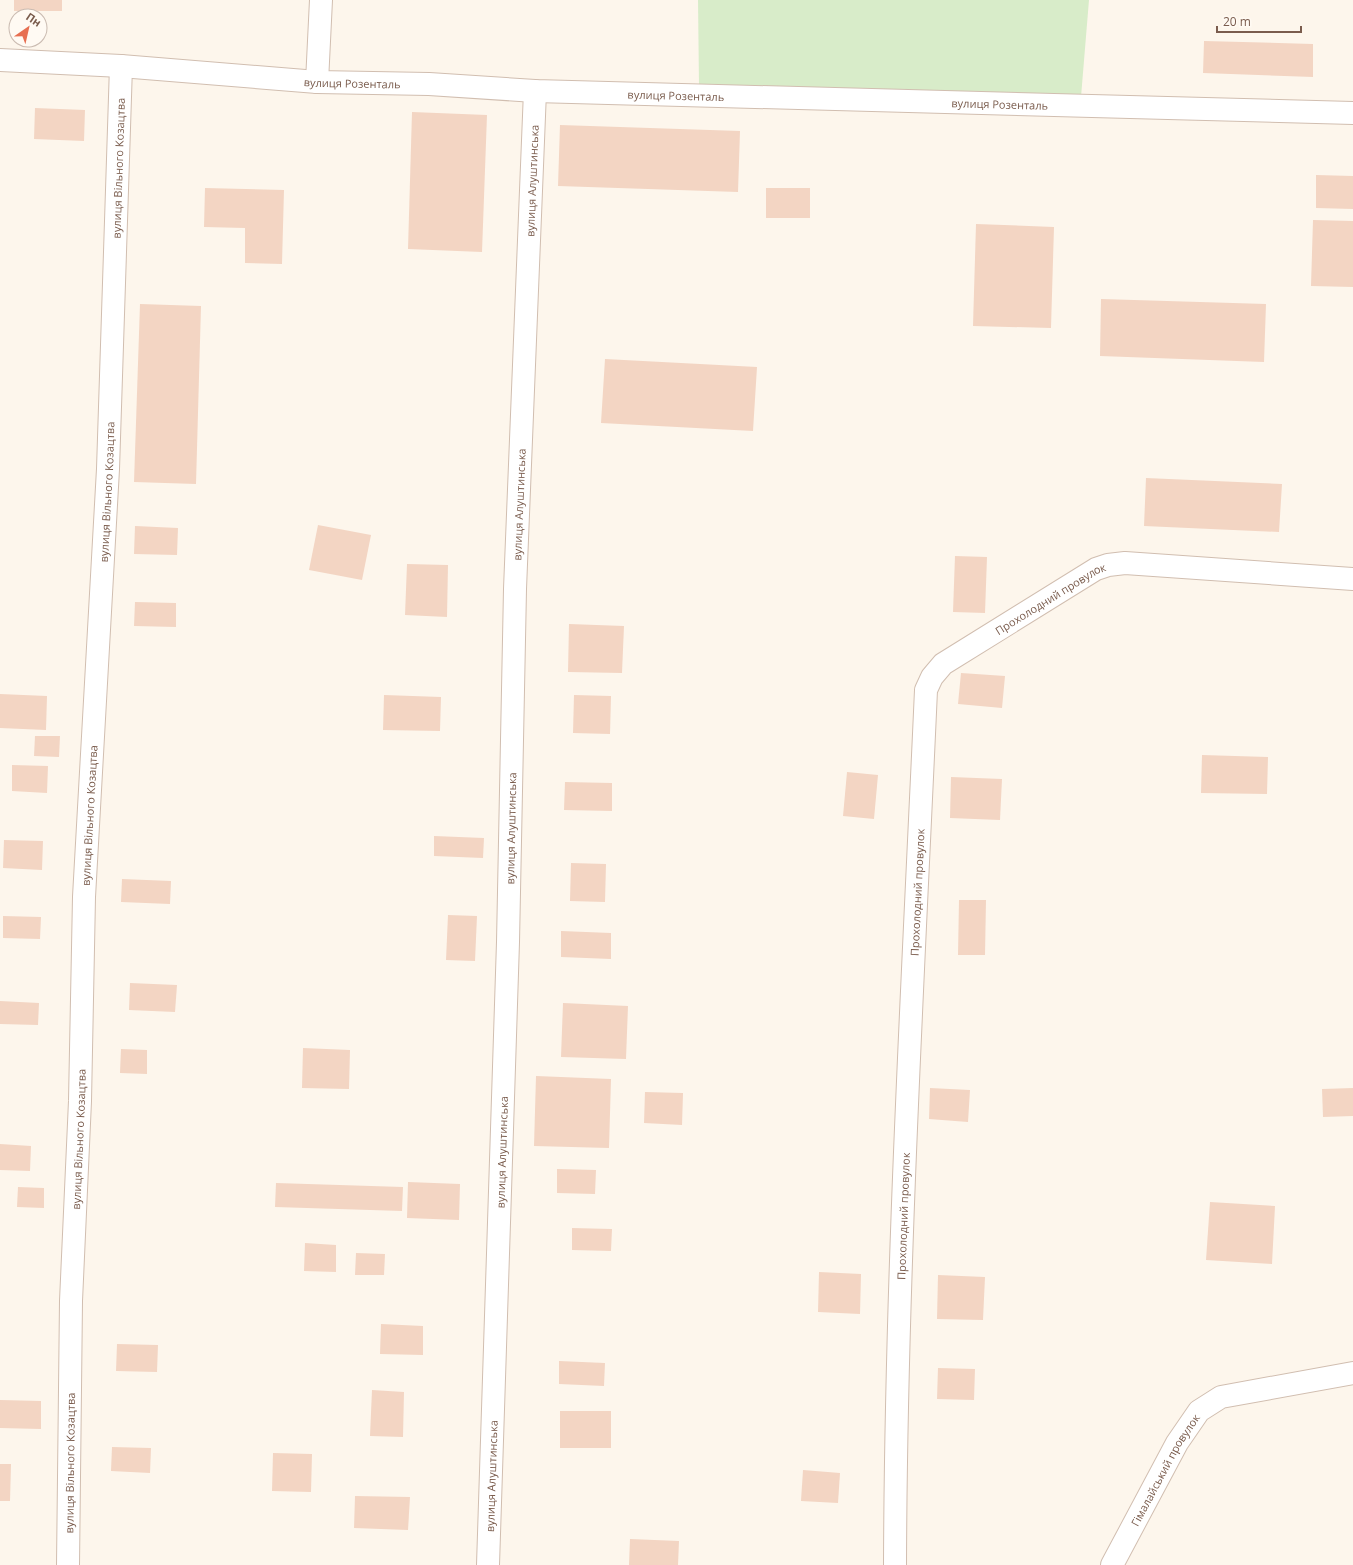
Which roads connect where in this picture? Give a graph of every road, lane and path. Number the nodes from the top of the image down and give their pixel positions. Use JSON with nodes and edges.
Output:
{"nodes":[{"id":1,"x":321,"y":0,"type":"edge"},
{"id":2,"x":0,"y":60,"type":"edge"},
{"id":3,"x":121,"y":66,"type":"junction"},
{"id":4,"x":317,"y":82,"type":"junction"},
{"id":5,"x":536,"y":91,"type":"junction"},
{"id":6,"x":1353,"y":113,"type":"edge"},
{"id":7,"x":1353,"y":579,"type":"edge"},
{"id":8,"x":1353,"y":1373,"type":"edge"},
{"id":9,"x":68,"y":1565,"type":"edge"},
{"id":10,"x":488,"y":1565,"type":"edge"},
{"id":11,"x":895,"y":1565,"type":"edge"},
{"id":12,"x":1112,"y":1565,"type":"edge"}],
"edges":[{"from":1,"to":4,"type":"street"},
{"from":2,"to":3,"type":"street","name":"вулиця Розенталь"},
{"from":3,"to":4,"type":"street","name":"вулиця Розенталь"},
{"from":3,"to":9,"type":"street","name":"вулиця Вільного Козацтва"},
{"from":4,"to":5,"type":"street","name":"вулиця Розенталь"},
{"from":5,"to":6,"type":"street","name":"вулиця Розенталь"},
{"from":5,"to":10,"type":"street","name":"вулиця Алуштинська"},
{"from":7,"to":11,"type":"street","name":"Прохолодний провулок"},
{"from":8,"to":12,"type":"street","name":"Гімалайський провулок"}]}
